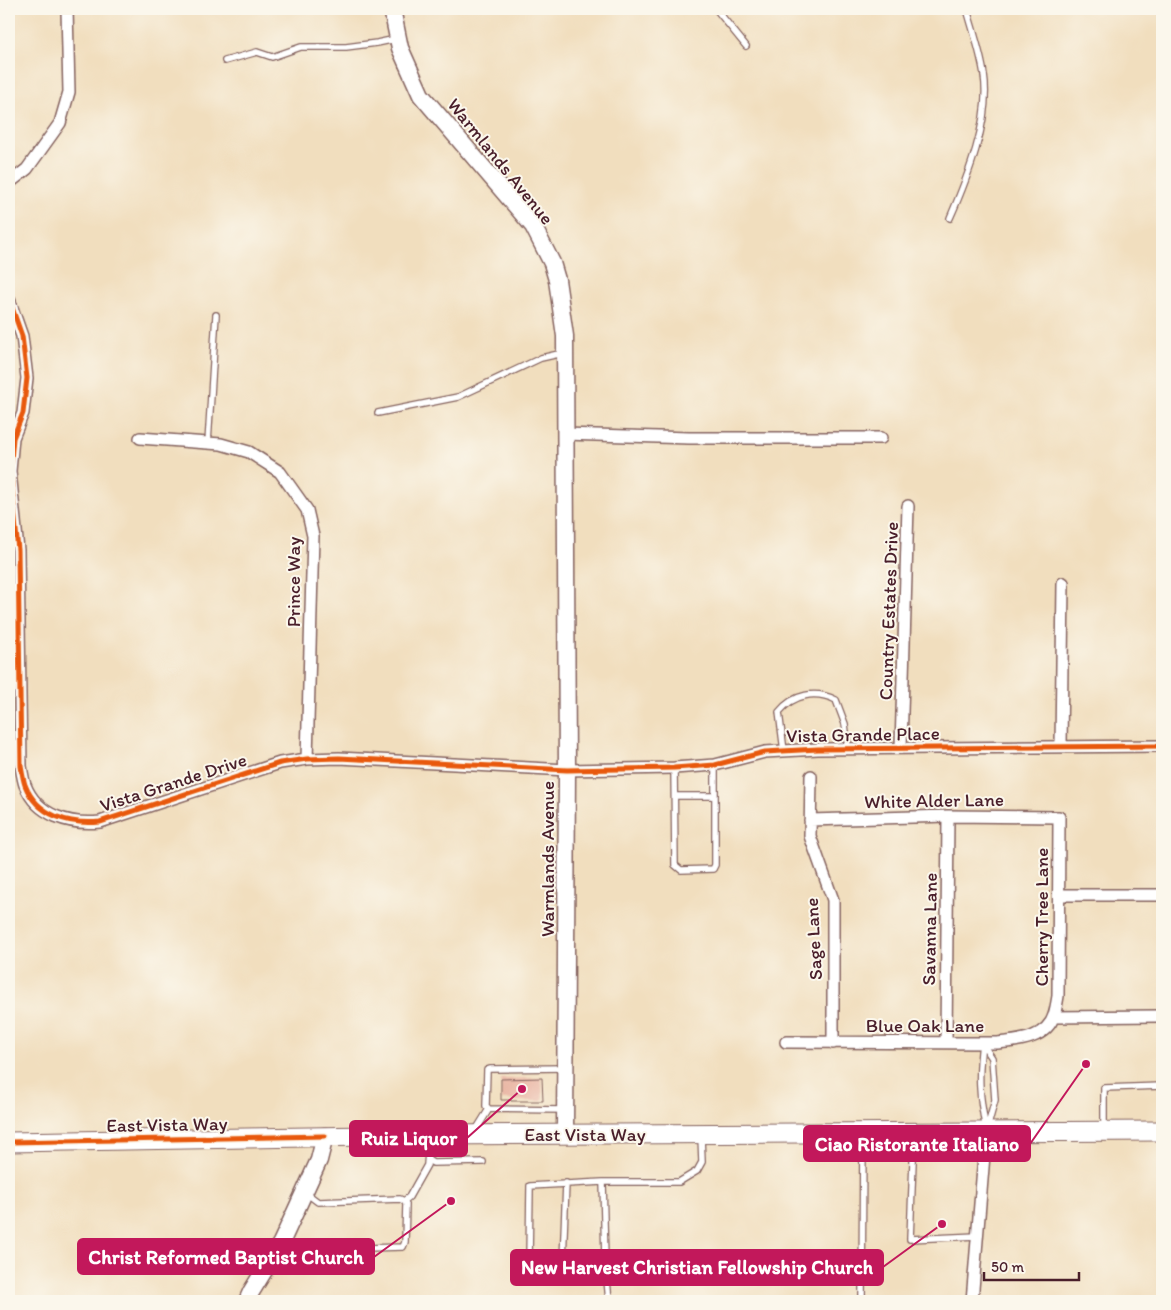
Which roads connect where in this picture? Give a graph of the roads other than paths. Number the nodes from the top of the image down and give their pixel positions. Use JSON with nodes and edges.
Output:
{"nodes":[{"id":1,"x":67,"y":9,"type":"edge"},
{"id":2,"x":392,"y":9,"type":"edge"},
{"id":3,"x":716,"y":9,"type":"edge"},
{"id":4,"x":967,"y":9,"type":"edge"},
{"id":5,"x":398,"y":39,"type":"junction"},
{"id":6,"x":746,"y":46,"type":"dead end"},
{"id":7,"x":225,"y":60,"type":"dead end"},
{"id":8,"x":9,"y":183,"type":"edge"},
{"id":9,"x":950,"y":218,"type":"dead end"},
{"id":10,"x":9,"y":299,"type":"edge"},
{"id":11,"x":216,"y":315,"type":"dead end"},
{"id":12,"x":566,"y":353,"type":"junction"},
{"id":13,"x":378,"y":413,"type":"dead end"},
{"id":14,"x":565,"y":434,"type":"junction"},
{"id":15,"x":140,"y":438,"type":"dead end"},
{"id":16,"x":881,"y":438,"type":"dead end"},
{"id":17,"x":208,"y":443,"type":"junction"},
{"id":18,"x":908,"y":506,"type":"dead end"},
{"id":19,"x":1063,"y":583,"type":"dead end"},
{"id":20,"x":1062,"y":746,"type":"junction"},
{"id":21,"x":1162,"y":746,"type":"edge"},
{"id":22,"x":848,"y":748,"type":"junction"},
{"id":23,"x":901,"y":748,"type":"junction"},
{"id":24,"x":784,"y":751,"type":"junction"},
{"id":25,"x":307,"y":759,"type":"junction"},
{"id":26,"x":715,"y":765,"type":"junction"},
{"id":27,"x":674,"y":768,"type":"junction"},
{"id":28,"x":567,"y":770,"type":"junction"},
{"id":29,"x":811,"y":776,"type":"dead end"},
{"id":30,"x":675,"y":796,"type":"junction"},
{"id":31,"x":715,"y":796,"type":"junction"},
{"id":32,"x":948,"y":816,"type":"junction"},
{"id":33,"x":1059,"y":817,"type":"joint"},
{"id":34,"x":810,"y":820,"type":"junction"},
{"id":35,"x":1059,"y":894,"type":"junction"},
{"id":36,"x":1158,"y":896,"type":"dead end"},
{"id":37,"x":1159,"y":1016,"type":"dead end"},
{"id":38,"x":1054,"y":1017,"type":"junction"},
{"id":39,"x":786,"y":1042,"type":"dead end"},
{"id":40,"x":833,"y":1042,"type":"junction"},
{"id":41,"x":946,"y":1043,"type":"junction"},
{"id":42,"x":982,"y":1043,"type":"junction"},
{"id":43,"x":566,"y":1068,"type":"junction"},
{"id":44,"x":1162,"y":1086,"type":"edge"},
{"id":45,"x":489,"y":1109,"type":"junction"},
{"id":46,"x":566,"y":1110,"type":"junction"},
{"id":47,"x":914,"y":1131,"type":"junction"},
{"id":48,"x":986,"y":1131,"type":"junction"},
{"id":49,"x":1104,"y":1131,"type":"junction"},
{"id":50,"x":1162,"y":1131,"type":"edge"},
{"id":51,"x":863,"y":1132,"type":"junction"},
{"id":52,"x":474,"y":1134,"type":"junction"},
{"id":53,"x":566,"y":1134,"type":"junction"},
{"id":54,"x":700,"y":1134,"type":"junction"},
{"id":55,"x":429,"y":1135,"type":"junction"},
{"id":56,"x":325,"y":1136,"type":"junction"},
{"id":57,"x":9,"y":1142,"type":"edge"},
{"id":58,"x":428,"y":1160,"type":"junction"},
{"id":59,"x":483,"y":1162,"type":"dead end"},
{"id":60,"x":603,"y":1182,"type":"junction"},
{"id":61,"x":566,"y":1184,"type":"junction"},
{"id":62,"x":305,"y":1193,"type":"junction"},
{"id":63,"x":404,"y":1200,"type":"junction"},
{"id":64,"x":978,"y":1236,"type":"junction"},
{"id":65,"x":281,"y":1244,"type":"junction"},
{"id":66,"x":605,"y":1259,"type":"junction"},
{"id":67,"x":563,"y":1261,"type":"junction"},
{"id":68,"x":247,"y":1301,"type":"edge"},
{"id":69,"x":608,"y":1301,"type":"edge"},
{"id":70,"x":862,"y":1301,"type":"edge"},
{"id":71,"x":972,"y":1301,"type":"edge"}],
"edges":[{"from":1,"to":8,"type":"street"},
{"from":2,"to":5,"type":"street","name":"Warmlands Avenue"},
{"from":3,"to":6,"type":"lane"},
{"from":4,"to":9,"type":"lane"},
{"from":5,"to":7,"type":"lane"},
{"from":5,"to":12,"type":"street","name":"Warmlands Avenue"},
{"from":10,"to":25,"type":"street","name":"Vista Grande Drive"},
{"from":11,"to":17,"type":"lane"},
{"from":12,"to":13,"type":"lane"},
{"from":12,"to":14,"type":"street","name":"Warmlands Avenue"},
{"from":14,"to":16,"type":"street"},
{"from":14,"to":28,"type":"street","name":"Warmlands Avenue"},
{"from":15,"to":17,"type":"street","name":"Prince Way"},
{"from":17,"to":25,"type":"street","name":"Prince Way"},
{"from":18,"to":23,"type":"street","name":"Country Estates Drive"},
{"from":19,"to":20,"type":"street"},
{"from":20,"to":21,"type":"street","name":"Vista Grande Place"},
{"from":20,"to":23,"type":"street","name":"Vista Grande Place"},
{"from":22,"to":23,"type":"street","name":"Vista Grande Place"},
{"from":22,"to":24,"type":"street","name":"Vista Grande Place"},
{"from":22,"to":24,"type":"lane"},
{"from":24,"to":26,"type":"street","name":"Vista Grande Place"},
{"from":25,"to":28,"type":"street","name":"Vista Grande Drive"},
{"from":26,"to":27,"type":"street","name":"Vista Grande Place"},
{"from":26,"to":31,"type":"lane"},
{"from":27,"to":28,"type":"street","name":"Vista Grande Place"},
{"from":27,"to":30,"type":"lane"},
{"from":28,"to":43,"type":"street","name":"Warmlands Avenue"},
{"from":29,"to":34,"type":"street","name":"Sage Lane"},
{"from":30,"to":31,"type":"lane"},
{"from":30,"to":31,"type":"lane"},
{"from":32,"to":33,"type":"street","name":"White Alder Lane"},
{"from":32,"to":34,"type":"street","name":"White Alder Lane"},
{"from":32,"to":41,"type":"street","name":"Savanna Lane"},
{"from":33,"to":35,"type":"street","name":"Cherry Tree Lane"},
{"from":34,"to":40,"type":"street","name":"Sage Lane"},
{"from":35,"to":36,"type":"street"},
{"from":35,"to":38,"type":"street","name":"Cherry Tree Lane"},
{"from":37,"to":38,"type":"street"},
{"from":38,"to":42,"type":"street","name":"Blue Oak Lane"},
{"from":39,"to":40,"type":"street","name":"Blue Oak Lane"},
{"from":40,"to":41,"type":"street","name":"Blue Oak Lane"},
{"from":41,"to":42,"type":"street","name":"Blue Oak Lane"},
{"from":42,"to":48,"type":"lane"},
{"from":42,"to":48,"type":"lane"},
{"from":43,"to":45,"type":"lane"},
{"from":43,"to":46,"type":"street","name":"Warmlands Avenue"},
{"from":44,"to":49,"type":"lane"},
{"from":45,"to":46,"type":"lane"},
{"from":45,"to":52,"type":"lane"},
{"from":46,"to":53,"type":"street","name":"Warmlands Avenue"},
{"from":47,"to":48,"type":"main road","name":"East Vista Way"},
{"from":47,"to":51,"type":"main road","name":"East Vista Way"},
{"from":47,"to":64,"type":"lane"},
{"from":48,"to":49,"type":"main road","name":"East Vista Way"},
{"from":48,"to":64,"type":"street"},
{"from":49,"to":50,"type":"main road","name":"East Vista Way"},
{"from":51,"to":54,"type":"main road","name":"East Vista Way"},
{"from":51,"to":70,"type":"lane"},
{"from":52,"to":53,"type":"main road","name":"East Vista Way"},
{"from":52,"to":55,"type":"main road","name":"East Vista Way"},
{"from":53,"to":54,"type":"main road","name":"East Vista Way"},
{"from":54,"to":60,"type":"lane"},
{"from":55,"to":56,"type":"main road","name":"East Vista Way"},
{"from":55,"to":58,"type":"lane"},
{"from":56,"to":57,"type":"main road","name":"East Vista Way"},
{"from":56,"to":62,"type":"street"},
{"from":58,"to":59,"type":"lane"},
{"from":58,"to":63,"type":"lane"},
{"from":60,"to":61,"type":"lane"},
{"from":60,"to":66,"type":"lane"},
{"from":61,"to":67,"type":"lane"},
{"from":61,"to":67,"type":"lane"},
{"from":62,"to":63,"type":"lane"},
{"from":62,"to":65,"type":"street"},
{"from":63,"to":65,"type":"lane"},
{"from":64,"to":71,"type":"street"},
{"from":65,"to":68,"type":"street"},
{"from":66,"to":67,"type":"lane"},
{"from":66,"to":69,"type":"lane"}]}
